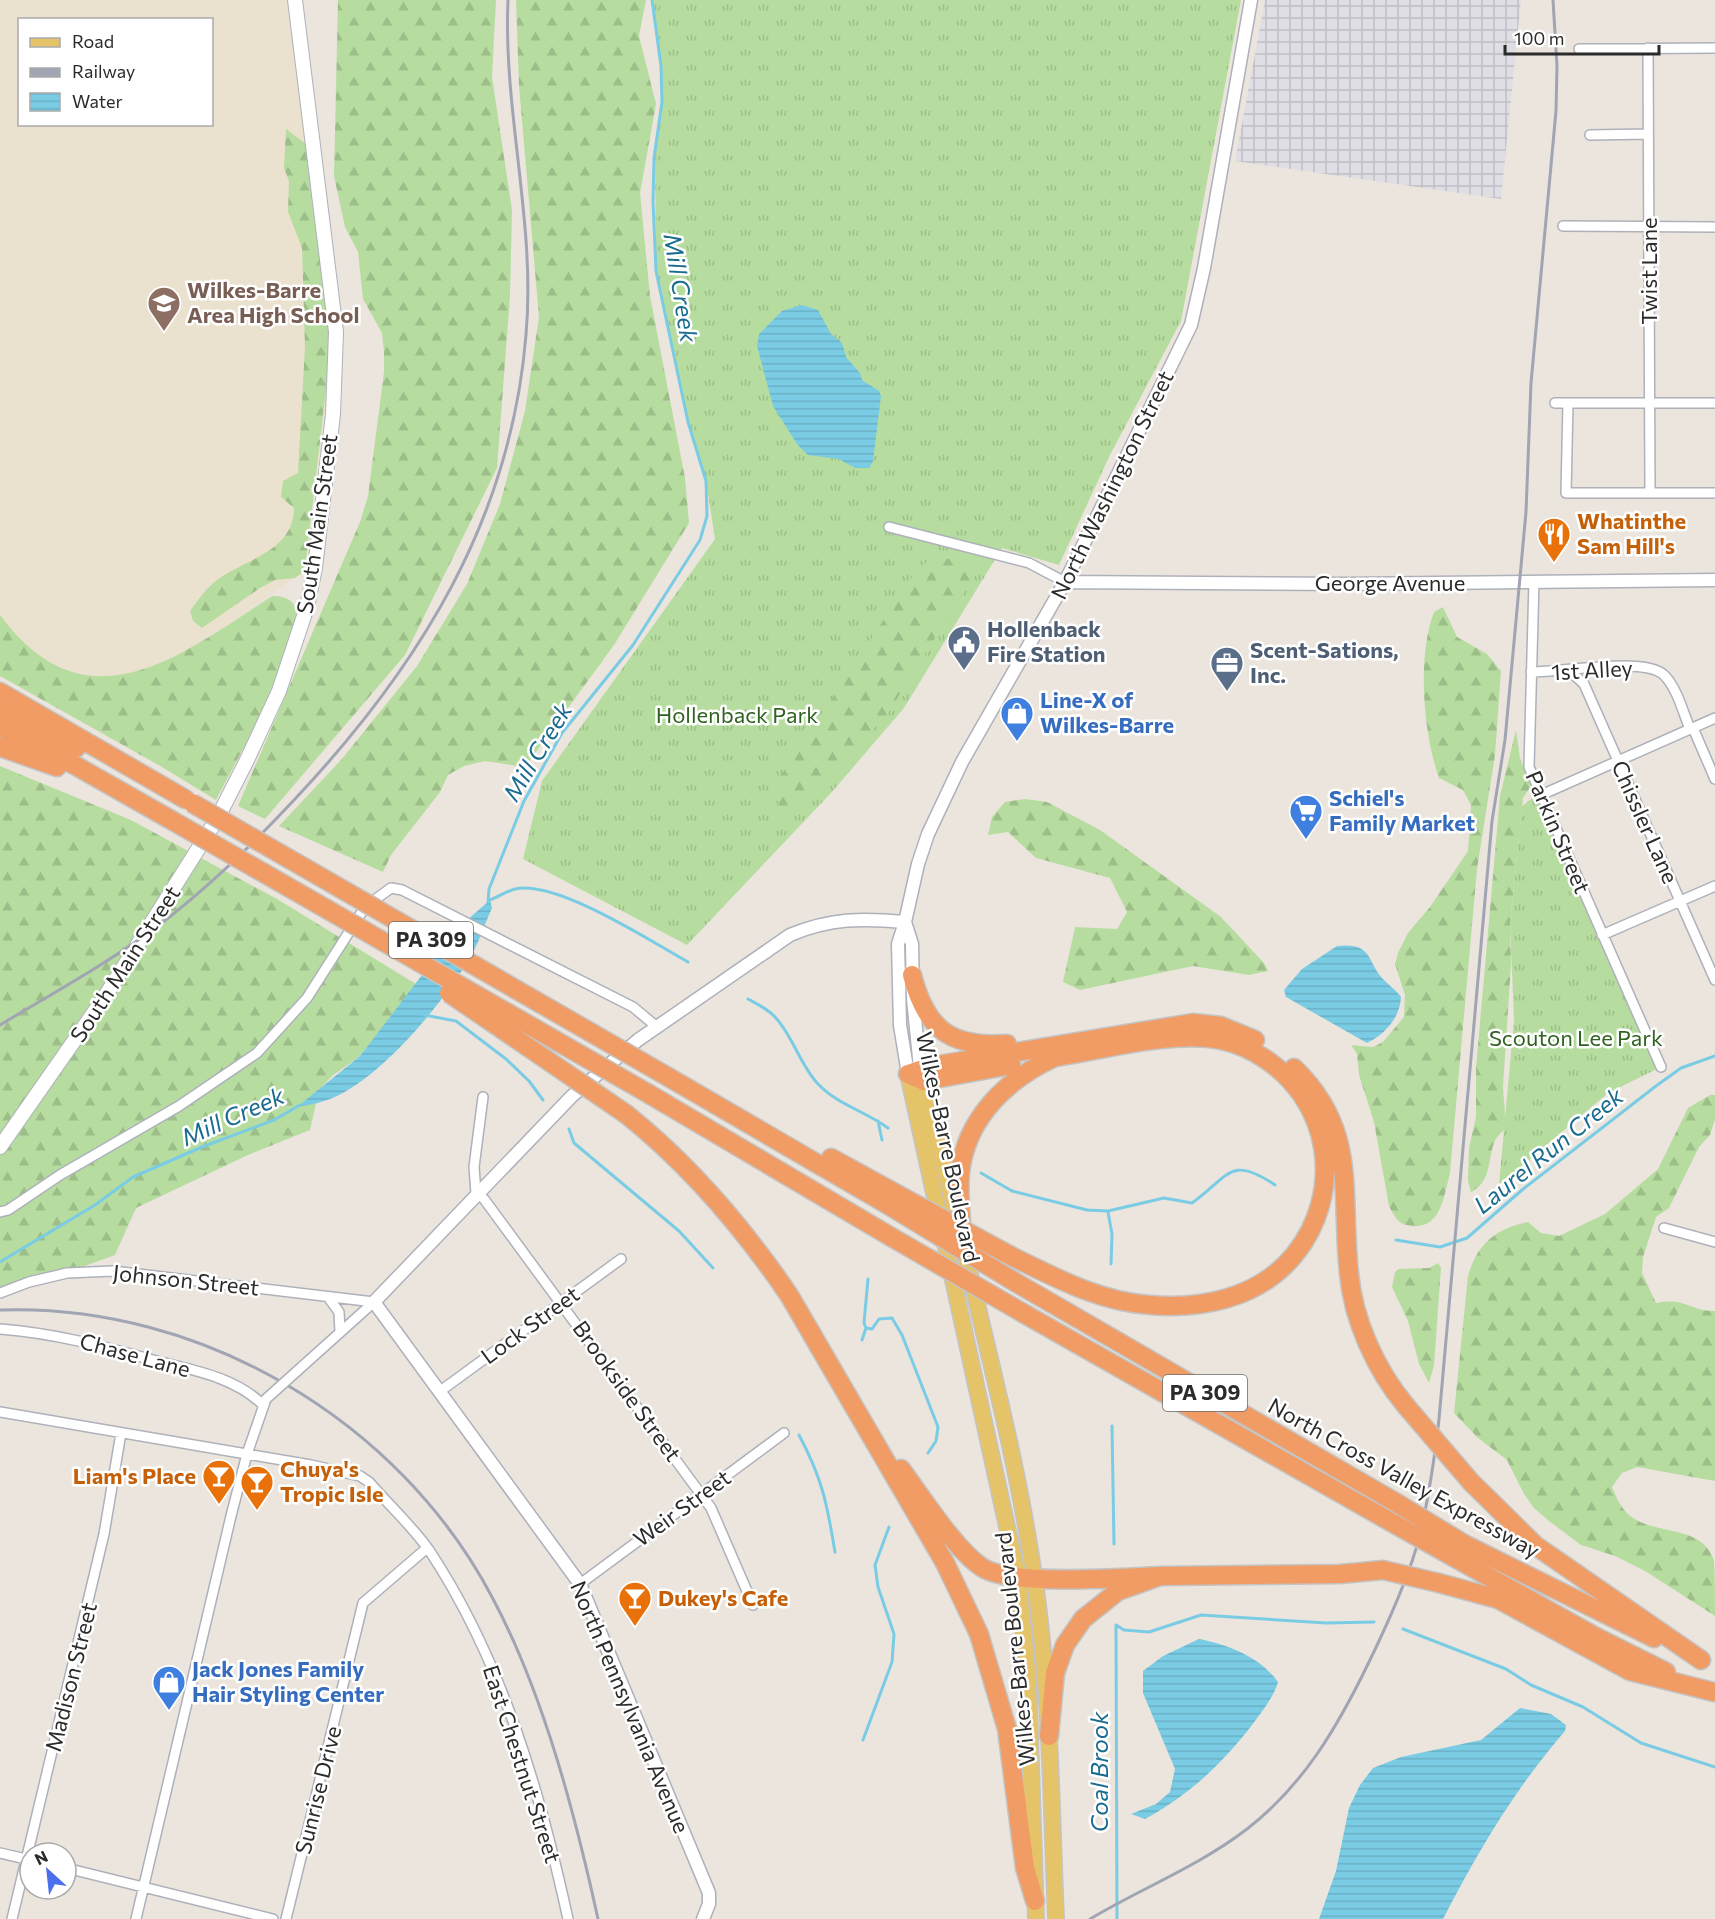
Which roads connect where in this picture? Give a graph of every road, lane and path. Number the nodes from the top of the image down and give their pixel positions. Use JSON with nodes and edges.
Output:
{"nodes":[{"id":1,"x":295,"y":0,"type":"edge"},
{"id":2,"x":1251,"y":0,"type":"edge"},
{"id":3,"x":1648,"y":48,"type":"junction"},
{"id":4,"x":1715,"y":48,"type":"edge"},
{"id":5,"x":1579,"y":49,"type":"dead end"},
{"id":6,"x":1648,"y":134,"type":"junction"},
{"id":7,"x":1590,"y":135,"type":"dead end"},
{"id":8,"x":1563,"y":226,"type":"dead end"},
{"id":9,"x":1650,"y":227,"type":"junction"},
{"id":10,"x":1715,"y":227,"type":"edge"},
{"id":11,"x":1555,"y":403,"type":"dead end"},
{"id":12,"x":1568,"y":403,"type":"junction"},
{"id":13,"x":1650,"y":403,"type":"junction"},
{"id":14,"x":1715,"y":403,"type":"edge"},
{"id":15,"x":1650,"y":493,"type":"junction"},
{"id":16,"x":1715,"y":493,"type":"edge"},
{"id":17,"x":889,"y":527,"type":"dead end"},
{"id":18,"x":1715,"y":580,"type":"edge"},
{"id":19,"x":1065,"y":582,"type":"junction"},
{"id":20,"x":1534,"y":582,"type":"junction"},
{"id":21,"x":1569,"y":670,"type":"junction"},
{"id":22,"x":1531,"y":672,"type":"junction"},
{"id":23,"x":0,"y":692,"type":"edge"},
{"id":24,"x":0,"y":712,"type":"edge"},
{"id":25,"x":1715,"y":718,"type":"edge"},
{"id":26,"x":0,"y":727,"type":"edge"},
{"id":27,"x":1692,"y":728,"type":"junction"},
{"id":28,"x":0,"y":747,"type":"edge"},
{"id":29,"x":1618,"y":760,"type":"junction"},
{"id":30,"x":1715,"y":779,"type":"edge"},
{"id":31,"x":1541,"y":795,"type":"junction"},
{"id":32,"x":188,"y":801,"type":"junction"},
{"id":33,"x":173,"y":821,"type":"junction"},
{"id":34,"x":1715,"y":885,"type":"edge"},
{"id":35,"x":1680,"y":901,"type":"junction"},
{"id":36,"x":320,"y":907,"type":"junction"},
{"id":37,"x":905,"y":922,"type":"junction"},
{"id":38,"x":1602,"y":935,"type":"junction"},
{"id":39,"x":912,"y":975,"type":"junction"},
{"id":40,"x":1715,"y":980,"type":"edge"},
{"id":41,"x":657,"y":1027,"type":"junction"},
{"id":42,"x":1127,"y":1033,"type":"junction"},
{"id":43,"x":1055,"y":1057,"type":"junction"},
{"id":44,"x":1661,"y":1067,"type":"dead end"},
{"id":45,"x":917,"y":1075,"type":"junction"},
{"id":46,"x":483,"y":1097,"type":"dead end"},
{"id":47,"x":0,"y":1148,"type":"edge"},
{"id":48,"x":476,"y":1193,"type":"junction"},
{"id":49,"x":891,"y":1199,"type":"junction"},
{"id":50,"x":0,"y":1212,"type":"edge"},
{"id":51,"x":1664,"y":1228,"type":"dead end"},
{"id":52,"x":962,"y":1238,"type":"junction"},
{"id":53,"x":1715,"y":1242,"type":"edge"},
{"id":54,"x":621,"y":1258,"type":"dead end"},
{"id":55,"x":0,"y":1293,"type":"edge"},
{"id":56,"x":328,"y":1297,"type":"junction"},
{"id":57,"x":562,"y":1301,"type":"junction"},
{"id":58,"x":374,"y":1302,"type":"junction"},
{"id":59,"x":0,"y":1329,"type":"edge"},
{"id":60,"x":340,"y":1332,"type":"junction"},
{"id":61,"x":822,"y":1354,"type":"junction"},
{"id":62,"x":439,"y":1392,"type":"junction"},
{"id":63,"x":264,"y":1401,"type":"junction"},
{"id":64,"x":0,"y":1412,"type":"edge"},
{"id":65,"x":121,"y":1433,"type":"junction"},
{"id":66,"x":784,"y":1433,"type":"dead end"},
{"id":67,"x":247,"y":1454,"type":"junction"},
{"id":68,"x":700,"y":1493,"type":"junction"},
{"id":69,"x":427,"y":1548,"type":"junction"},
{"id":70,"x":1461,"y":1551,"type":"junction"},
{"id":71,"x":1160,"y":1576,"type":"junction"},
{"id":72,"x":1026,"y":1577,"type":"junction"},
{"id":73,"x":580,"y":1584,"type":"junction"},
{"id":74,"x":753,"y":1605,"type":"dead end"},
{"id":75,"x":1708,"y":1662,"type":"edge"},
{"id":76,"x":1714,"y":1692,"type":"edge"},
{"id":77,"x":1049,"y":1736,"type":"junction"},
{"id":78,"x":32,"y":1841,"type":"edge"},
{"id":79,"x":0,"y":1853,"type":"edge"},
{"id":80,"x":18,"y":1857,"type":"edge"},
{"id":81,"x":78,"y":1871,"type":"edge"},
{"id":82,"x":144,"y":1887,"type":"junction"},
{"id":83,"x":18,"y":1896,"type":"edge"},
{"id":84,"x":1036,"y":1910,"type":"edge"},
{"id":85,"x":12,"y":1919,"type":"edge"},
{"id":86,"x":136,"y":1919,"type":"edge"},
{"id":87,"x":273,"y":1919,"type":"edge"},
{"id":88,"x":286,"y":1919,"type":"edge"},
{"id":89,"x":568,"y":1919,"type":"edge"},
{"id":90,"x":703,"y":1919,"type":"edge"},
{"id":91,"x":1056,"y":1919,"type":"edge"}],
"edges":[{"from":1,"to":47,"type":"main road","name":"South Main Street"},
{"from":2,"to":19,"type":"street","name":"North Washington Street"},
{"from":3,"to":4,"type":"street"},
{"from":3,"to":5,"type":"street"},
{"from":3,"to":6,"type":"street","name":"Twist Lane"},
{"from":6,"to":7,"type":"street"},
{"from":6,"to":9,"type":"street","name":"Twist Lane"},
{"from":8,"to":9,"type":"street"},
{"from":9,"to":10,"type":"street"},
{"from":9,"to":13,"type":"street","name":"Twist Lane"},
{"from":11,"to":12,"type":"street"},
{"from":12,"to":13,"type":"street"},
{"from":12,"to":15,"type":"street"},
{"from":13,"to":14,"type":"street"},
{"from":13,"to":15,"type":"street","name":"Twist Lane"},
{"from":15,"to":16,"type":"street"},
{"from":17,"to":19,"type":"street"},
{"from":18,"to":20,"type":"street","name":"George Avenue"},
{"from":19,"to":20,"type":"street","name":"George Avenue"},
{"from":19,"to":37,"type":"street","name":"North Washington Street"},
{"from":20,"to":22,"type":"street","name":"Parkin Street"},
{"from":21,"to":22,"type":"street","name":"1st Alley"},
{"from":21,"to":27,"type":"street","name":"1st Alley"},
{"from":21,"to":29,"type":"street","name":"Chissler Lane"},
{"from":22,"to":31,"type":"street","name":"Parkin Street"},
{"from":23,"to":32,"type":"highway"},
{"from":24,"to":32,"type":"highway","number":"PA 309"},
{"from":25,"to":27,"type":"street"},
{"from":26,"to":33,"type":"highway","number":"PA 309"},
{"from":27,"to":29,"type":"street"},
{"from":27,"to":30,"type":"street","name":"1st Alley"},
{"from":28,"to":33,"type":"highway"},
{"from":29,"to":31,"type":"street"},
{"from":29,"to":35,"type":"street","name":"Chissler Lane"},
{"from":31,"to":38,"type":"street","name":"Parkin Street"},
{"from":32,"to":49,"type":"highway","number":"PA 309","bridge":true},
{"from":33,"to":36,"type":"highway","number":"PA 309","bridge":true},
{"from":34,"to":35,"type":"street"},
{"from":35,"to":38,"type":"street"},
{"from":35,"to":40,"type":"street","name":"Chissler Lane"},
{"from":36,"to":61,"type":"highway","bridge":true},
{"from":36,"to":70,"type":"highway","name":"North Cross Valley Expressway","number":"PA 309","bridge":true},
{"from":37,"to":39,"type":"street","name":"Wilkes-Barre Boulevard"},
{"from":37,"to":41,"type":"street"},
{"from":37,"to":45,"type":"street","name":"Wilkes-Barre Boulevard"},
{"from":38,"to":44,"type":"street","name":"Parkin Street"},
{"from":39,"to":42,"type":"highway"},
{"from":39,"to":45,"type":"street","name":"Wilkes-Barre Boulevard"},
{"from":41,"to":48,"type":"street"},
{"from":41,"to":50,"type":"street"},
{"from":42,"to":45,"type":"highway"},
{"from":42,"to":75,"type":"highway","bridge":true},
{"from":43,"to":45,"type":"highway"},
{"from":43,"to":49,"type":"highway","bridge":true},
{"from":43,"to":52,"type":"highway"},
{"from":45,"to":52,"type":"main road","name":"Wilkes-Barre Boulevard"},
{"from":45,"to":72,"type":"main road","name":"Wilkes-Barre Boulevard"},
{"from":46,"to":48,"type":"street"},
{"from":48,"to":57,"type":"street","name":"Brookside Street"},
{"from":48,"to":58,"type":"street"},
{"from":49,"to":70,"type":"highway","name":"North Cross Valley Expressway","number":"PA 309","bridge":true},
{"from":51,"to":53,"type":"street"},
{"from":52,"to":72,"type":"main road","name":"Wilkes-Barre Boulevard"},
{"from":54,"to":57,"type":"street","name":"Lock Street"},
{"from":55,"to":56,"type":"street","name":"Johnson Street"},
{"from":56,"to":58,"type":"street","name":"Johnson Street"},
{"from":56,"to":60,"type":"street"},
{"from":57,"to":62,"type":"street","name":"Lock Street"},
{"from":57,"to":68,"type":"street","name":"Brookside Street"},
{"from":58,"to":60,"type":"street"},
{"from":58,"to":62,"type":"street","name":"North Pennsylvania Avenue"},
{"from":59,"to":63,"type":"street","name":"Chase Lane"},
{"from":60,"to":63,"type":"street","bridge":true},
{"from":61,"to":72,"type":"highway"},
{"from":61,"to":84,"type":"highway"},
{"from":62,"to":73,"type":"street","name":"North Pennsylvania Avenue"},
{"from":63,"to":67,"type":"street"},
{"from":64,"to":65,"type":"street","name":"East Chestnut Street"},
{"from":65,"to":67,"type":"street","name":"East Chestnut Street"},
{"from":65,"to":78,"type":"street","name":"Madison Street"},
{"from":66,"to":68,"type":"street","name":"Weir Street"},
{"from":67,"to":69,"type":"street","name":"East Chestnut Street"},
{"from":67,"to":82,"type":"street"},
{"from":68,"to":73,"type":"street","name":"Weir Street"},
{"from":68,"to":74,"type":"street","name":"Brookside Street"},
{"from":69,"to":88,"type":"street","name":"Sunrise Drive"},
{"from":69,"to":89,"type":"street","name":"East Chestnut Street"},
{"from":70,"to":75,"type":"highway","name":"North Cross Valley Expressway","number":"PA 309"},
{"from":70,"to":76,"type":"highway","name":"North Cross Valley Expressway","number":"PA 309"},
{"from":71,"to":72,"type":"highway"},
{"from":71,"to":76,"type":"highway","bridge":true},
{"from":71,"to":77,"type":"highway"},
{"from":72,"to":77,"type":"main road","name":"Wilkes-Barre Boulevard"},
{"from":72,"to":84,"type":"main road","name":"Wilkes-Barre Boulevard"},
{"from":73,"to":90,"type":"street","name":"North Pennsylvania Avenue"},
{"from":77,"to":91,"type":"main road","name":"Wilkes-Barre Boulevard"},
{"from":79,"to":80,"type":"street"},
{"from":81,"to":82,"type":"street"},
{"from":82,"to":86,"type":"street"},
{"from":82,"to":87,"type":"street"},
{"from":83,"to":85,"type":"street","name":"Madison Street"}]}
